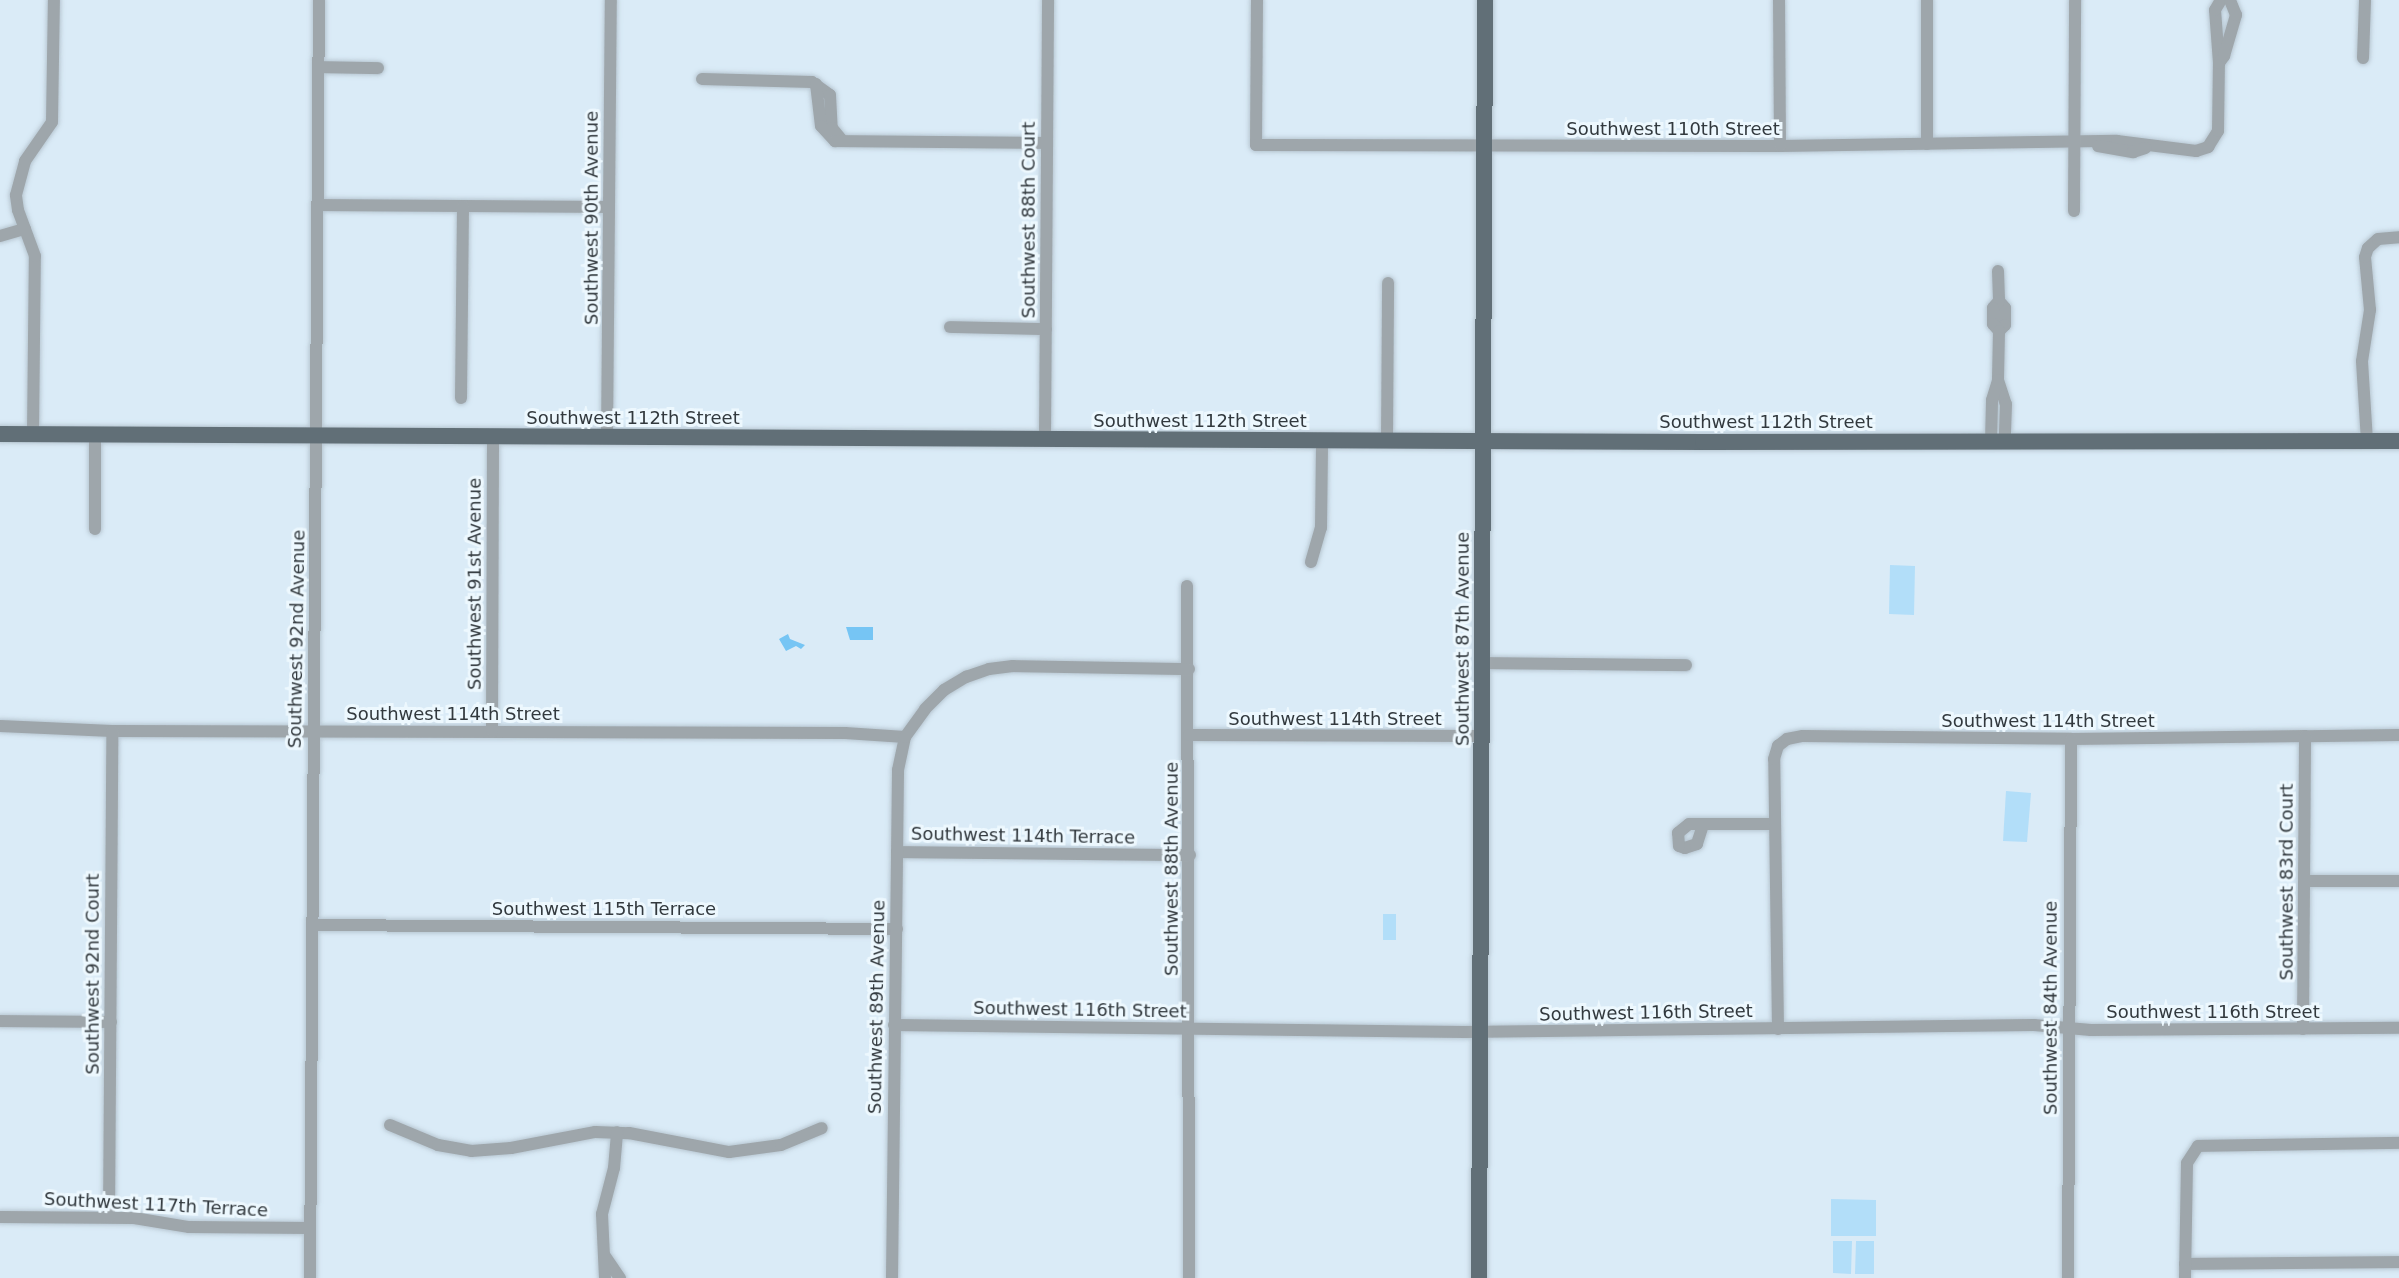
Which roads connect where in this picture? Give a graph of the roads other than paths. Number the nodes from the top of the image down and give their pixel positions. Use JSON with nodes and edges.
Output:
{"nodes":[{"id":1,"x":54,"y":0,"type":"edge"},
{"id":2,"x":319,"y":0,"type":"edge"},
{"id":3,"x":611,"y":0,"type":"edge"},
{"id":4,"x":1048,"y":0,"type":"edge"},
{"id":5,"x":1257,"y":0,"type":"edge"},
{"id":6,"x":1485,"y":0,"type":"edge"},
{"id":7,"x":1779,"y":0,"type":"edge"},
{"id":8,"x":1927,"y":0,"type":"edge"},
{"id":9,"x":2075,"y":0,"type":"edge"},
{"id":10,"x":2221,"y":0,"type":"edge"},
{"id":11,"x":2230,"y":0,"type":"edge"},
{"id":12,"x":2365,"y":0,"type":"edge"},
{"id":13,"x":2363,"y":58,"type":"dead end"},
{"id":14,"x":2219,"y":63,"type":"junction"},
{"id":15,"x":319,"y":67,"type":"junction"},
{"id":16,"x":378,"y":68,"type":"dead end"},
{"id":17,"x":702,"y":79,"type":"dead end"},
{"id":18,"x":1047,"y":143,"type":"junction"},
{"id":19,"x":2075,"y":143,"type":"junction"},
{"id":20,"x":1484,"y":144,"type":"junction"},
{"id":21,"x":1927,"y":145,"type":"junction"},
{"id":22,"x":1780,"y":146,"type":"junction"},
{"id":23,"x":318,"y":205,"type":"junction"},
{"id":24,"x":463,"y":206,"type":"junction"},
{"id":25,"x":609,"y":207,"type":"junction"},
{"id":26,"x":2074,"y":211,"type":"dead end"},
{"id":27,"x":25,"y":229,"type":"junction"},
{"id":28,"x":0,"y":236,"type":"edge"},
{"id":29,"x":2399,"y":237,"type":"edge"},
{"id":30,"x":1998,"y":271,"type":"dead end"},
{"id":31,"x":1388,"y":283,"type":"dead end"},
{"id":32,"x":950,"y":327,"type":"dead end"},
{"id":33,"x":1046,"y":329,"type":"junction"},
{"id":34,"x":461,"y":398,"type":"dead end"},
{"id":35,"x":0,"y":434,"type":"edge"},
{"id":36,"x":33,"y":434,"type":"junction"},
{"id":37,"x":95,"y":434,"type":"junction"},
{"id":38,"x":316,"y":435,"type":"junction"},
{"id":39,"x":493,"y":436,"type":"junction"},
{"id":40,"x":607,"y":437,"type":"junction"},
{"id":41,"x":1045,"y":439,"type":"junction"},
{"id":42,"x":1322,"y":440,"type":"junction"},
{"id":43,"x":1387,"y":440,"type":"junction"},
{"id":44,"x":1484,"y":441,"type":"junction"},
{"id":45,"x":2367,"y":441,"type":"junction"},
{"id":46,"x":2399,"y":441,"type":"edge"},
{"id":47,"x":1998,"y":442,"type":"junction"},
{"id":48,"x":95,"y":529,"type":"dead end"},
{"id":49,"x":1311,"y":562,"type":"dead end"},
{"id":50,"x":1187,"y":586,"type":"dead end"},
{"id":51,"x":1482,"y":663,"type":"junction"},
{"id":52,"x":1686,"y":665,"type":"dead end"},
{"id":53,"x":1189,"y":669,"type":"junction"},
{"id":54,"x":0,"y":726,"type":"edge"},
{"id":55,"x":313,"y":730,"type":"junction"},
{"id":56,"x":112,"y":731,"type":"junction"},
{"id":57,"x":492,"y":731,"type":"junction"},
{"id":58,"x":2399,"y":735,"type":"edge"},
{"id":59,"x":1189,"y":736,"type":"junction"},
{"id":60,"x":1482,"y":736,"type":"junction"},
{"id":61,"x":2305,"y":736,"type":"junction"},
{"id":62,"x":905,"y":737,"type":"junction"},
{"id":63,"x":2071,"y":738,"type":"junction"},
{"id":64,"x":1775,"y":824,"type":"junction"},
{"id":65,"x":1703,"y":825,"type":"dead end"},
{"id":66,"x":897,"y":852,"type":"junction"},
{"id":67,"x":1190,"y":855,"type":"junction"},
{"id":68,"x":2305,"y":881,"type":"junction"},
{"id":69,"x":2399,"y":881,"type":"edge"},
{"id":70,"x":312,"y":925,"type":"junction"},
{"id":71,"x":897,"y":929,"type":"junction"},
{"id":72,"x":0,"y":1021,"type":"edge"},
{"id":73,"x":111,"y":1022,"type":"junction"},
{"id":74,"x":894,"y":1025,"type":"junction"},
{"id":75,"x":1190,"y":1028,"type":"junction"},
{"id":76,"x":2068,"y":1028,"type":"junction"},
{"id":77,"x":2303,"y":1028,"type":"junction"},
{"id":78,"x":2399,"y":1028,"type":"edge"},
{"id":79,"x":1778,"y":1029,"type":"junction"},
{"id":80,"x":1480,"y":1032,"type":"junction"},
{"id":81,"x":390,"y":1125,"type":"dead end"},
{"id":82,"x":822,"y":1128,"type":"dead end"},
{"id":83,"x":617,"y":1132,"type":"junction"},
{"id":84,"x":2399,"y":1143,"type":"edge"},
{"id":85,"x":0,"y":1217,"type":"edge"},
{"id":86,"x":108,"y":1217,"type":"junction"},
{"id":87,"x":310,"y":1228,"type":"junction"},
{"id":88,"x":605,"y":1256,"type":"junction"},
{"id":89,"x":2399,"y":1262,"type":"edge"},
{"id":90,"x":2185,"y":1264,"type":"junction"},
{"id":91,"x":310,"y":1278,"type":"edge"},
{"id":92,"x":605,"y":1278,"type":"edge"},
{"id":93,"x":620,"y":1278,"type":"edge"},
{"id":94,"x":892,"y":1278,"type":"edge"},
{"id":95,"x":1189,"y":1278,"type":"edge"},
{"id":96,"x":1479,"y":1278,"type":"edge"},
{"id":97,"x":2068,"y":1278,"type":"edge"},
{"id":98,"x":2185,"y":1278,"type":"edge"}],
"edges":[{"from":1,"to":27,"type":"street"},
{"from":2,"to":15,"type":"street","name":"Southwest 92nd Avenue"},
{"from":3,"to":25,"type":"street","name":"Southwest 90th Avenue"},
{"from":4,"to":18,"type":"street","name":"Southwest 88th Court"},
{"from":5,"to":20,"type":"street","name":"Southwest 110th Street"},
{"from":6,"to":20,"type":"main road","name":"Southwest 87th Avenue"},
{"from":7,"to":22,"type":"street"},
{"from":8,"to":21,"type":"street"},
{"from":9,"to":19,"type":"street"},
{"from":10,"to":14,"type":"street"},
{"from":11,"to":14,"type":"street"},
{"from":12,"to":13,"type":"street"},
{"from":14,"to":19,"type":"street","name":"Southwest 110th Street"},
{"from":15,"to":16,"type":"street"},
{"from":15,"to":23,"type":"street","name":"Southwest 92nd Avenue"},
{"from":17,"to":18,"type":"street"},
{"from":18,"to":33,"type":"street","name":"Southwest 88th Court"},
{"from":19,"to":21,"type":"street","name":"Southwest 110th Street"},
{"from":19,"to":26,"type":"street"},
{"from":20,"to":22,"type":"street","name":"Southwest 110th Street"},
{"from":20,"to":44,"type":"main road","name":"Southwest 87th Avenue"},
{"from":21,"to":22,"type":"street","name":"Southwest 110th Street"},
{"from":23,"to":24,"type":"street"},
{"from":23,"to":38,"type":"street","name":"Southwest 92nd Avenue"},
{"from":24,"to":25,"type":"street"},
{"from":24,"to":34,"type":"street"},
{"from":25,"to":40,"type":"street","name":"Southwest 90th Avenue"},
{"from":27,"to":28,"type":"street"},
{"from":27,"to":36,"type":"street"},
{"from":29,"to":45,"type":"street"},
{"from":30,"to":47,"type":"street"},
{"from":31,"to":43,"type":"street"},
{"from":32,"to":33,"type":"street"},
{"from":33,"to":41,"type":"street","name":"Southwest 88th Court"},
{"from":35,"to":36,"type":"main road","name":"Southwest 112th Street"},
{"from":36,"to":37,"type":"main road","name":"Southwest 112th Street"},
{"from":37,"to":38,"type":"main road","name":"Southwest 112th Street"},
{"from":37,"to":48,"type":"street"},
{"from":38,"to":39,"type":"main road","name":"Southwest 112th Street"},
{"from":38,"to":55,"type":"street","name":"Southwest 92nd Avenue"},
{"from":39,"to":40,"type":"main road","name":"Southwest 112th Street"},
{"from":39,"to":57,"type":"street","name":"Southwest 91st Avenue"},
{"from":40,"to":41,"type":"main road","name":"Southwest 112th Street"},
{"from":41,"to":42,"type":"main road","name":"Southwest 112th Street"},
{"from":42,"to":43,"type":"main road","name":"Southwest 112th Street"},
{"from":42,"to":49,"type":"street"},
{"from":43,"to":44,"type":"main road","name":"Southwest 112th Street"},
{"from":44,"to":47,"type":"main road","name":"Southwest 112th Street"},
{"from":44,"to":51,"type":"main road","name":"Southwest 87th Avenue"},
{"from":45,"to":46,"type":"main road","name":"Southwest 112th Street"},
{"from":45,"to":47,"type":"main road","name":"Southwest 112th Street"},
{"from":50,"to":53,"type":"street","name":"Southwest 88th Avenue"},
{"from":51,"to":52,"type":"street"},
{"from":51,"to":60,"type":"main road","name":"Southwest 87th Avenue"},
{"from":53,"to":59,"type":"street","name":"Southwest 88th Avenue"},
{"from":53,"to":62,"type":"street"},
{"from":54,"to":56,"type":"street","name":"Southwest 114th Street"},
{"from":55,"to":56,"type":"street","name":"Southwest 114th Street"},
{"from":55,"to":57,"type":"street","name":"Southwest 114th Street"},
{"from":55,"to":70,"type":"street","name":"Southwest 92nd Avenue"},
{"from":56,"to":73,"type":"street","name":"Southwest 92nd Court"},
{"from":57,"to":62,"type":"street","name":"Southwest 114th Street"},
{"from":58,"to":61,"type":"street","name":"Southwest 114th Street"},
{"from":59,"to":60,"type":"street","name":"Southwest 114th Street"},
{"from":59,"to":67,"type":"street","name":"Southwest 88th Avenue"},
{"from":60,"to":80,"type":"main road","name":"Southwest 87th Avenue"},
{"from":61,"to":63,"type":"street","name":"Southwest 114th Street"},
{"from":61,"to":68,"type":"street","name":"Southwest 83rd Court"},
{"from":62,"to":66,"type":"street","name":"Southwest 89th Avenue"},
{"from":63,"to":64,"type":"street","name":"Southwest 114th Street"},
{"from":63,"to":76,"type":"street","name":"Southwest 84th Avenue"},
{"from":64,"to":65,"type":"street"},
{"from":64,"to":79,"type":"street","name":"Southwest 114th Street"},
{"from":66,"to":67,"type":"street","name":"Southwest 114th Terrace"},
{"from":66,"to":71,"type":"street","name":"Southwest 89th Avenue"},
{"from":67,"to":75,"type":"street","name":"Southwest 88th Avenue"},
{"from":68,"to":69,"type":"street"},
{"from":68,"to":77,"type":"street","name":"Southwest 83rd Court"},
{"from":70,"to":71,"type":"street","name":"Southwest 115th Terrace"},
{"from":70,"to":87,"type":"street","name":"Southwest 92nd Avenue"},
{"from":71,"to":74,"type":"street","name":"Southwest 89th Avenue"},
{"from":72,"to":73,"type":"street"},
{"from":73,"to":86,"type":"street","name":"Southwest 92nd Court"},
{"from":74,"to":75,"type":"street","name":"Southwest 116th Street"},
{"from":74,"to":94,"type":"street","name":"Southwest 89th Avenue"},
{"from":75,"to":80,"type":"street","name":"Southwest 116th Street"},
{"from":75,"to":95,"type":"street","name":"Southwest 88th Avenue"},
{"from":76,"to":77,"type":"street","name":"Southwest 116th Street"},
{"from":76,"to":79,"type":"street","name":"Southwest 116th Street"},
{"from":76,"to":97,"type":"street","name":"Southwest 84th Avenue"},
{"from":77,"to":78,"type":"street","name":"Southwest 116th Street"},
{"from":79,"to":80,"type":"street","name":"Southwest 116th Street"},
{"from":80,"to":96,"type":"main road","name":"Southwest 87th Avenue"},
{"from":81,"to":83,"type":"street"},
{"from":82,"to":83,"type":"street"},
{"from":83,"to":88,"type":"street"},
{"from":84,"to":90,"type":"street"},
{"from":85,"to":86,"type":"street","name":"Southwest 117th Terrace"},
{"from":86,"to":87,"type":"street","name":"Southwest 117th Terrace"},
{"from":87,"to":91,"type":"street","name":"Southwest 92nd Avenue"},
{"from":88,"to":92,"type":"street"},
{"from":88,"to":93,"type":"street"},
{"from":89,"to":90,"type":"street"},
{"from":90,"to":98,"type":"street"}]}
